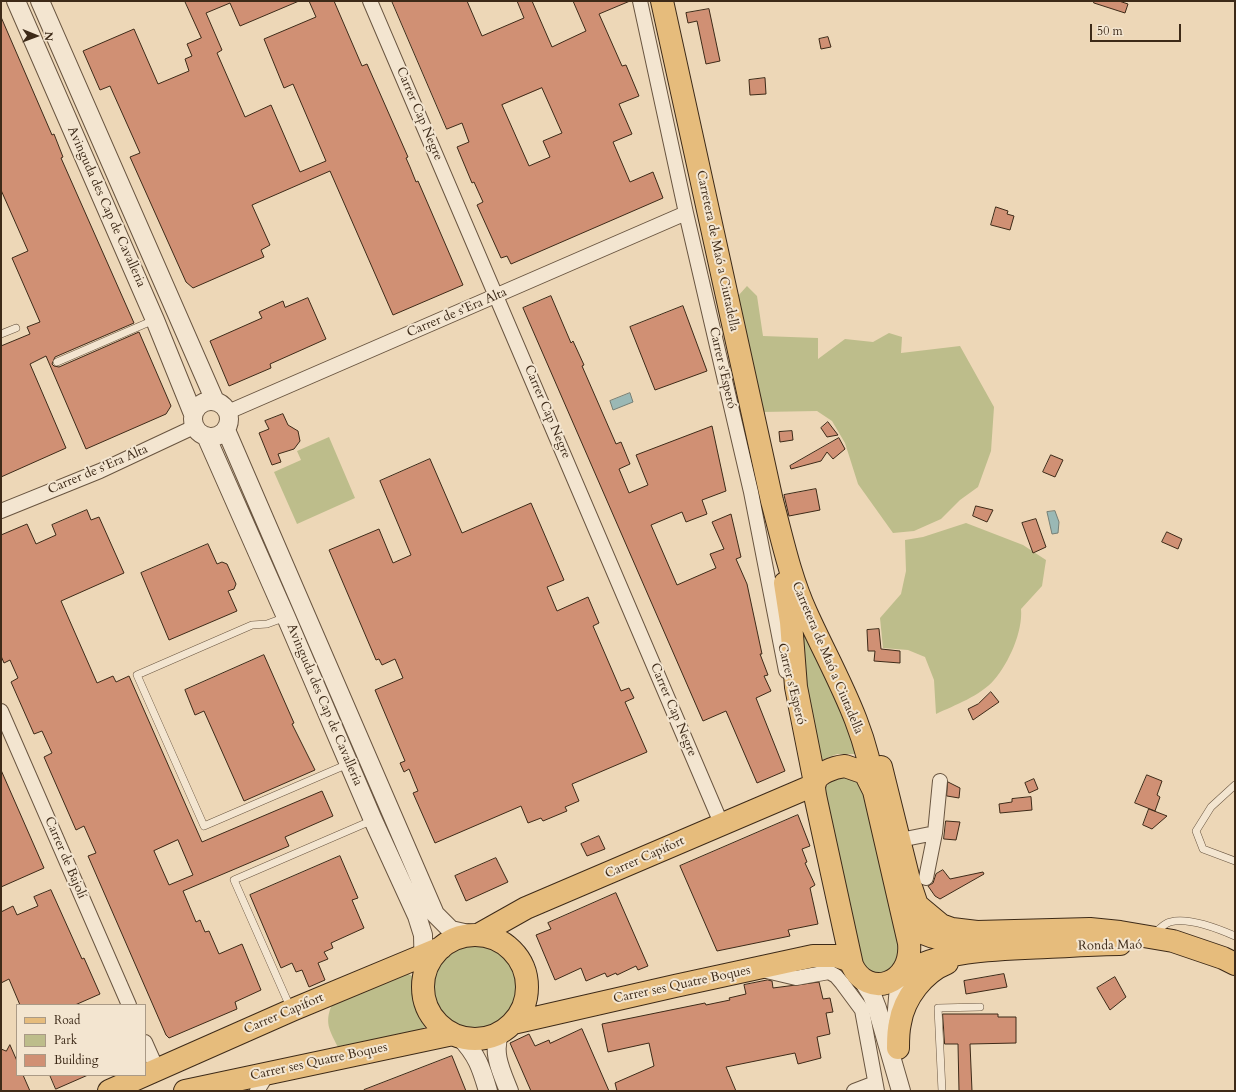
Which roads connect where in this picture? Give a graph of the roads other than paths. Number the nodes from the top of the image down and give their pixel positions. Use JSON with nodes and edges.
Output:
{"nodes":[{"id":1,"x":16,"y":1,"type":"edge"},
{"id":2,"x":40,"y":1,"type":"edge"},
{"id":3,"x":370,"y":1,"type":"edge"},
{"id":4,"x":640,"y":1,"type":"edge"},
{"id":5,"x":662,"y":1,"type":"edge"},
{"id":6,"x":686,"y":213,"type":"junction"},
{"id":7,"x":497,"y":295,"type":"junction"},
{"id":8,"x":155,"y":320,"type":"junction"},
{"id":9,"x":16,"y":328,"type":"dead end"},
{"id":10,"x":1,"y":334,"type":"edge"},
{"id":11,"x":57,"y":362,"type":"dead end"},
{"id":12,"x":223,"y":414,"type":"junction"},
{"id":13,"x":198,"y":426,"type":"junction"},
{"id":14,"x":772,"y":501,"type":"junction"},
{"id":15,"x":1,"y":511,"type":"edge"},
{"id":16,"x":286,"y":616,"type":"junction"},
{"id":17,"x":833,"y":667,"type":"junction"},
{"id":18,"x":1,"y":711,"type":"edge"},
{"id":19,"x":804,"y":734,"type":"junction"},
{"id":20,"x":349,"y":764,"type":"junction"},
{"id":21,"x":940,"y":781,"type":"dead end"},
{"id":22,"x":814,"y":784,"type":"junction"},
{"id":23,"x":1235,"y":785,"type":"edge"},
{"id":24,"x":874,"y":791,"type":"junction"},
{"id":25,"x":373,"y":820,"type":"junction"},
{"id":26,"x":721,"y":823,"type":"junction"},
{"id":27,"x":935,"y":833,"type":"junction"},
{"id":28,"x":900,"y":840,"type":"junction"},
{"id":29,"x":1235,"y":861,"type":"edge"},
{"id":30,"x":926,"y":878,"type":"dead end"},
{"id":31,"x":904,"y":918,"type":"junction"},
{"id":32,"x":475,"y":935,"type":"junction"},
{"id":33,"x":1235,"y":936,"type":"edge"},
{"id":34,"x":1151,"y":938,"type":"junction"},
{"id":35,"x":1003,"y":949,"type":"junction"},
{"id":36,"x":433,"y":951,"type":"junction"},
{"id":37,"x":1207,"y":952,"type":"junction"},
{"id":38,"x":1235,"y":964,"type":"edge"},
{"id":39,"x":855,"y":967,"type":"junction"},
{"id":40,"x":757,"y":969,"type":"junction"},
{"id":41,"x":901,"y":974,"type":"junction"},
{"id":42,"x":129,"y":1004,"type":"edge"},
{"id":43,"x":980,"y":1007,"type":"dead end"},
{"id":44,"x":292,"y":1010,"type":"junction"},
{"id":45,"x":506,"y":1028,"type":"junction"},
{"id":46,"x":456,"y":1035,"type":"junction"},
{"id":47,"x":898,"y":1048,"type":"junction"},
{"id":48,"x":146,"y":1050,"type":"edge"},
{"id":49,"x":149,"y":1073,"type":"edge"},
{"id":50,"x":268,"y":1073,"type":"junction"},
{"id":51,"x":142,"y":1076,"type":"edge"},
{"id":52,"x":876,"y":1087,"type":"edge"},
{"id":53,"x":198,"y":1090,"type":"edge"},
{"id":54,"x":109,"y":1091,"type":"edge"},
{"id":55,"x":257,"y":1091,"type":"edge"},
{"id":56,"x":488,"y":1091,"type":"edge"},
{"id":57,"x":509,"y":1091,"type":"edge"},
{"id":58,"x":854,"y":1091,"type":"edge"},
{"id":59,"x":901,"y":1091,"type":"edge"},
{"id":60,"x":904,"y":1091,"type":"edge"},
{"id":61,"x":942,"y":1091,"type":"edge"}],
"edges":[{"from":1,"to":8,"type":"street","name":"Avinguda des Cap de Cavalleria"},
{"from":2,"to":12,"type":"street","name":"Avinguda des Cap de Cavalleria"},
{"from":3,"to":7,"type":"street","name":"Carrer Cap Negre"},
{"from":4,"to":6,"type":"street","name":"Carrer s'Esperó"},
{"from":5,"to":14,"type":"main road","name":"Carretera de Maó a Ciutadella"},
{"from":6,"to":7,"type":"street","name":"Carrer de s'Era Alta"},
{"from":6,"to":19,"type":"street","name":"Carrer s'Esperó"},
{"from":7,"to":12,"type":"street","name":"Carrer de s'Era Alta"},
{"from":7,"to":26,"type":"street","name":"Carrer Cap Negre"},
{"from":8,"to":11,"type":"lane"},
{"from":8,"to":13,"type":"street","name":"Avinguda des Cap de Cavalleria"},
{"from":9,"to":10,"type":"lane"},
{"from":12,"to":13,"type":"street"},
{"from":12,"to":13,"type":"street"},
{"from":12,"to":32,"type":"street","name":"Avinguda des Cap de Cavalleria"},
{"from":13,"to":15,"type":"street","name":"Carrer de s'Era Alta"},
{"from":13,"to":16,"type":"street","name":"Avinguda des Cap de Cavalleria"},
{"from":14,"to":17,"type":"main road","name":"Carretera de Maó a Ciutadella"},
{"from":14,"to":19,"type":"main road","name":"Carretera de Maó a Ciutadella"},
{"from":16,"to":20,"type":"street","name":"Avinguda des Cap de Cavalleria"},
{"from":16,"to":20,"type":"lane"},
{"from":17,"to":24,"type":"main road","name":"Carretera de Maó a Ciutadella"},
{"from":17,"to":28,"type":"main road"},
{"from":18,"to":42,"type":"street","name":"Carrer de Bajolí"},
{"from":19,"to":22,"type":"main road","name":"Carretera de Maó a Ciutadella"},
{"from":20,"to":25,"type":"street","name":"Avinguda des Cap de Cavalleria"},
{"from":21,"to":27,"type":"street"},
{"from":22,"to":24,"type":"main road","name":"Carrer Capifort"},
{"from":22,"to":26,"type":"main road","name":"Carrer Capifort"},
{"from":22,"to":39,"type":"main road","name":"Carretera de Maó a Ciutadella"},
{"from":23,"to":29,"type":"lane"},
{"from":24,"to":31,"type":"main road"},
{"from":25,"to":36,"type":"street","name":"Avinguda des Cap de Cavalleria"},
{"from":25,"to":44,"type":"lane"},
{"from":26,"to":32,"type":"main road","name":"Carrer Capifort"},
{"from":27,"to":28,"type":"street"},
{"from":27,"to":30,"type":"street"},
{"from":28,"to":34,"type":"main road"},
{"from":31,"to":34,"type":"main road"},
{"from":31,"to":41,"type":"main road"},
{"from":32,"to":36,"type":"main road"},
{"from":32,"to":45,"type":"main road"},
{"from":33,"to":34,"type":"lane"},
{"from":34,"to":37,"type":"main road","name":"Ronda Maó"},
{"from":35,"to":37,"type":"main road","name":"Ronda Maó"},
{"from":35,"to":41,"type":"main road","name":"Carrer ses Quatre Boques"},
{"from":35,"to":47,"type":"main road"},
{"from":36,"to":44,"type":"main road","name":"Carrer Capifort"},
{"from":36,"to":46,"type":"main road"},
{"from":37,"to":38,"type":"main road","name":"Ronda Maó"},
{"from":39,"to":40,"type":"main road","name":"Carrer ses Quatre Boques"},
{"from":39,"to":41,"type":"main road","name":"Carrer ses Quatre Boques"},
{"from":39,"to":59,"type":"street"},
{"from":40,"to":45,"type":"main road","name":"Carrer ses Quatre Boques"},
{"from":40,"to":52,"type":"street"},
{"from":41,"to":47,"type":"street"},
{"from":43,"to":61,"type":"lane"},
{"from":44,"to":49,"type":"main road","name":"Carrer Capifort"},
{"from":45,"to":46,"type":"main road"},
{"from":45,"to":57,"type":"street"},
{"from":46,"to":50,"type":"main road","name":"Carrer ses Quatre Boques"},
{"from":46,"to":56,"type":"street"},
{"from":47,"to":60,"type":"street"},
{"from":48,"to":49,"type":"street"},
{"from":50,"to":53,"type":"main road","name":"Carrer ses Quatre Boques"},
{"from":50,"to":55,"type":"street"},
{"from":51,"to":54,"type":"main road","name":"Carrer Capifort"},
{"from":52,"to":58,"type":"street"}]}
